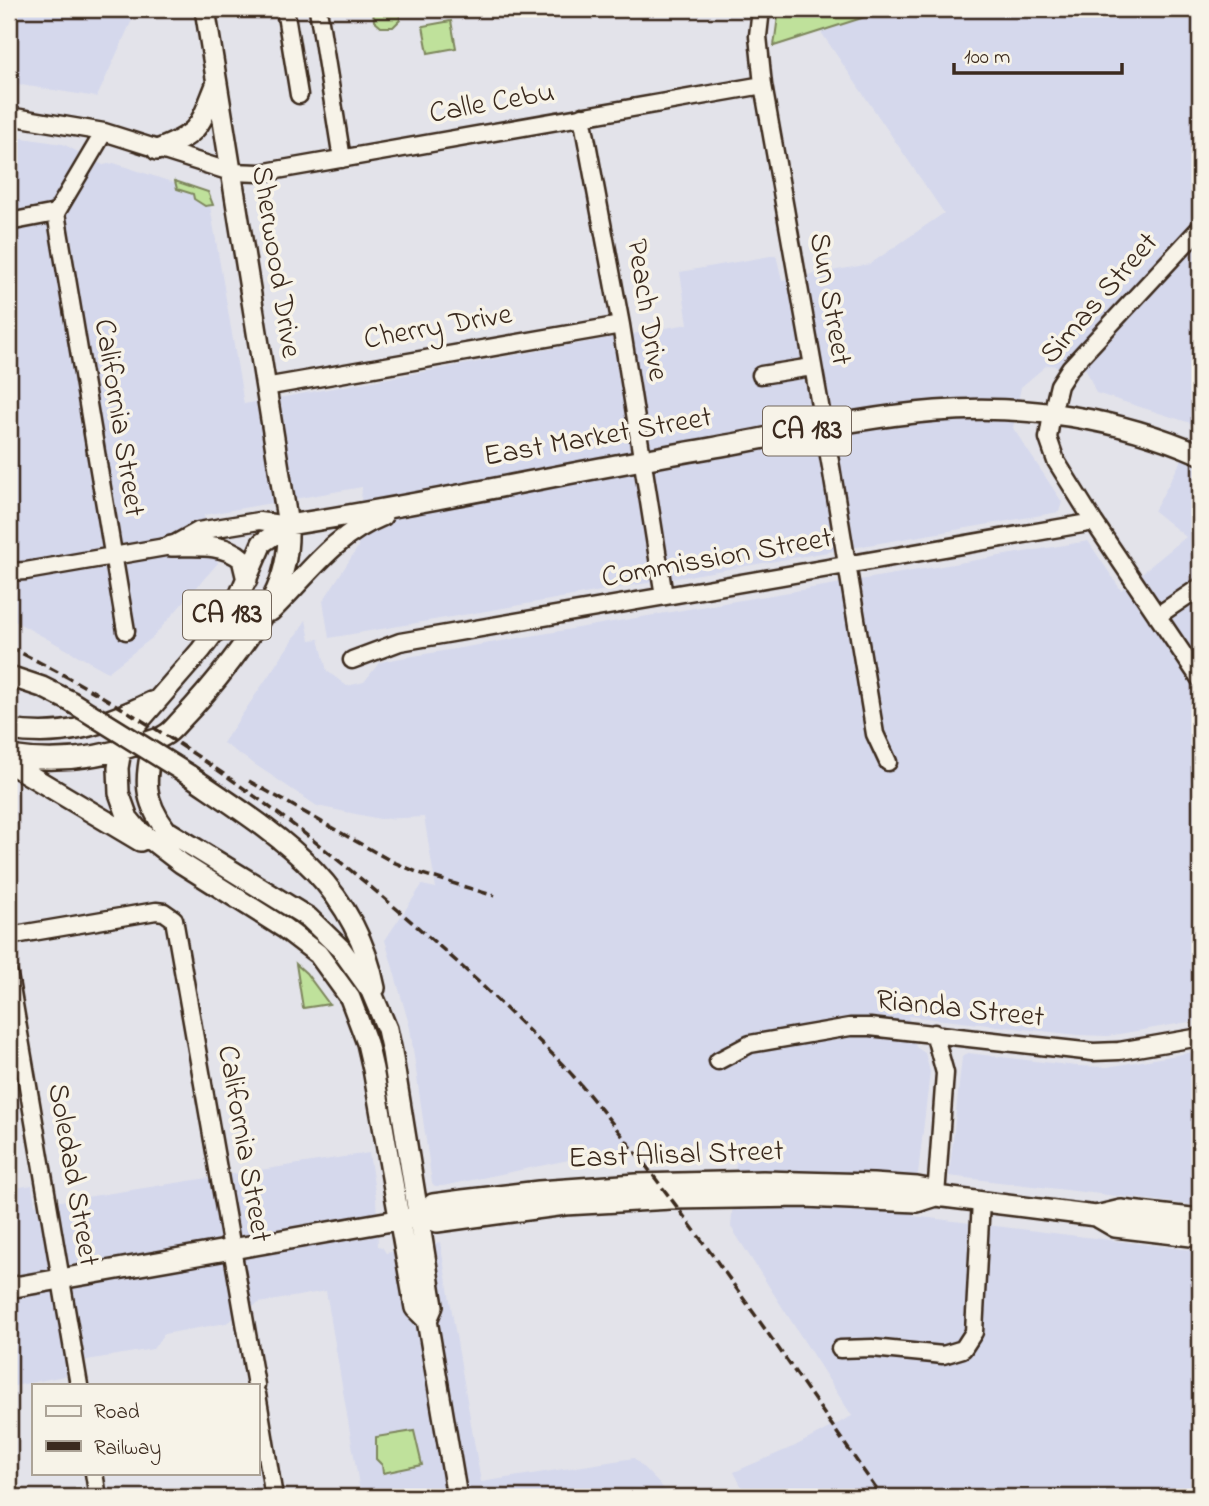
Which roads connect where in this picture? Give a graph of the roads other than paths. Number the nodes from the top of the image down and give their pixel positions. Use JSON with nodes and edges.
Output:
{"nodes":[{"id":1,"x":205,"y":9,"type":"edge"},
{"id":2,"x":285,"y":9,"type":"edge"},
{"id":3,"x":318,"y":9,"type":"edge"},
{"id":4,"x":761,"y":9,"type":"edge"},
{"id":5,"x":217,"y":84,"type":"junction"},
{"id":6,"x":763,"y":85,"type":"junction"},
{"id":7,"x":299,"y":95,"type":"dead end"},
{"id":8,"x":9,"y":116,"type":"edge"},
{"id":9,"x":582,"y":116,"type":"junction"},
{"id":10,"x":104,"y":132,"type":"junction"},
{"id":11,"x":157,"y":150,"type":"junction"},
{"id":12,"x":342,"y":159,"type":"junction"},
{"id":13,"x":231,"y":172,"type":"junction"},
{"id":14,"x":56,"y":213,"type":"junction"},
{"id":15,"x":9,"y":222,"type":"edge"},
{"id":16,"x":1200,"y":228,"type":"edge"},
{"id":17,"x":621,"y":325,"type":"junction"},
{"id":18,"x":812,"y":366,"type":"junction"},
{"id":19,"x":761,"y":375,"type":"dead end"},
{"id":20,"x":265,"y":387,"type":"junction"},
{"id":21,"x":1052,"y":414,"type":"junction"},
{"id":22,"x":823,"y":428,"type":"junction"},
{"id":23,"x":1200,"y":454,"type":"edge"},
{"id":24,"x":641,"y":460,"type":"junction"},
{"id":25,"x":412,"y":503,"type":"junction"},
{"id":26,"x":1094,"y":523,"type":"junction"},
{"id":27,"x":288,"y":525,"type":"junction"},
{"id":28,"x":171,"y":546,"type":"junction"},
{"id":29,"x":113,"y":556,"type":"junction"},
{"id":30,"x":846,"y":565,"type":"junction"},
{"id":31,"x":9,"y":572,"type":"edge"},
{"id":32,"x":247,"y":580,"type":"junction"},
{"id":33,"x":1200,"y":587,"type":"edge"},
{"id":34,"x":664,"y":596,"type":"junction"},
{"id":35,"x":1157,"y":616,"type":"junction"},
{"id":36,"x":257,"y":623,"type":"junction"},
{"id":37,"x":126,"y":631,"type":"dead end"},
{"id":38,"x":352,"y":660,"type":"dead end"},
{"id":39,"x":9,"y":676,"type":"edge"},
{"id":40,"x":1200,"y":679,"type":"edge"},
{"id":41,"x":155,"y":701,"type":"junction"},
{"id":42,"x":9,"y":730,"type":"edge"},
{"id":43,"x":153,"y":740,"type":"junction"},
{"id":44,"x":121,"y":750,"type":"junction"},
{"id":45,"x":9,"y":756,"type":"edge"},
{"id":46,"x":888,"y":762,"type":"dead end"},
{"id":47,"x":9,"y":763,"type":"edge"},
{"id":48,"x":181,"y":863,"type":"junction"},
{"id":49,"x":9,"y":936,"type":"edge"},
{"id":50,"x":9,"y":975,"type":"edge"},
{"id":51,"x":379,"y":1007,"type":"junction"},
{"id":52,"x":934,"y":1033,"type":"junction"},
{"id":53,"x":1200,"y":1037,"type":"edge"},
{"id":54,"x":718,"y":1061,"type":"dead end"},
{"id":55,"x":936,"y":1196,"type":"junction"},
{"id":56,"x":981,"y":1201,"type":"junction"},
{"id":57,"x":420,"y":1216,"type":"junction"},
{"id":58,"x":1096,"y":1216,"type":"junction"},
{"id":59,"x":1200,"y":1219,"type":"edge"},
{"id":60,"x":399,"y":1220,"type":"junction"},
{"id":61,"x":1200,"y":1237,"type":"edge"},
{"id":62,"x":232,"y":1250,"type":"junction"},
{"id":63,"x":61,"y":1278,"type":"junction"},
{"id":64,"x":9,"y":1288,"type":"edge"},
{"id":65,"x":427,"y":1320,"type":"junction"},
{"id":66,"x":840,"y":1349,"type":"dead end"},
{"id":67,"x":79,"y":1384,"type":"edge"},
{"id":68,"x":256,"y":1384,"type":"edge"},
{"id":69,"x":259,"y":1406,"type":"edge"},
{"id":70,"x":94,"y":1474,"type":"edge"},
{"id":71,"x":98,"y":1497,"type":"edge"},
{"id":72,"x":274,"y":1497,"type":"edge"},
{"id":73,"x":457,"y":1497,"type":"edge"}],
"edges":[{"from":1,"to":5,"type":"main road","name":"Sherwood Drive"},
{"from":2,"to":7,"type":"street"},
{"from":3,"to":12,"type":"street"},
{"from":4,"to":6,"type":"street","name":"Sun Street"},
{"from":5,"to":11,"type":"main road"},
{"from":5,"to":13,"type":"main road","name":"Sherwood Drive"},
{"from":6,"to":9,"type":"street","name":"Calle Cebu"},
{"from":6,"to":18,"type":"street","name":"Sun Street"},
{"from":8,"to":10,"type":"street","name":"Calle Cebu"},
{"from":9,"to":12,"type":"street","name":"Calle Cebu"},
{"from":9,"to":17,"type":"street","name":"Peach Drive"},
{"from":10,"to":11,"type":"street","name":"Calle Cebu"},
{"from":10,"to":14,"type":"street"},
{"from":11,"to":13,"type":"street","name":"Calle Cebu"},
{"from":12,"to":13,"type":"street","name":"Calle Cebu"},
{"from":13,"to":20,"type":"main road","name":"Sherwood Drive"},
{"from":14,"to":15,"type":"street"},
{"from":14,"to":29,"type":"street","name":"California Street"},
{"from":16,"to":21,"type":"street","name":"Simas Street"},
{"from":17,"to":20,"type":"street","name":"Cherry Drive"},
{"from":17,"to":24,"type":"street","name":"Peach Drive"},
{"from":18,"to":19,"type":"street"},
{"from":18,"to":22,"type":"street","name":"Sun Street"},
{"from":20,"to":27,"type":"main road","name":"Sherwood Drive"},
{"from":21,"to":22,"type":"main road","name":"East Market Street","number":"CA 183"},
{"from":21,"to":23,"type":"main road","name":"East Market Street","number":"CA 183"},
{"from":21,"to":26,"type":"street","name":"Simas Street"},
{"from":22,"to":24,"type":"main road","name":"East Market Street","number":"CA 183"},
{"from":22,"to":30,"type":"street","name":"Sun Street"},
{"from":24,"to":25,"type":"main road","name":"East Market Street","number":"CA 183"},
{"from":24,"to":34,"type":"street","name":"Peach Drive"},
{"from":25,"to":27,"type":"main road","name":"East Market Street","number":"CA 183"},
{"from":25,"to":36,"type":"main road"},
{"from":26,"to":30,"type":"street","name":"Commission Street"},
{"from":26,"to":35,"type":"street","name":"Simas Street"},
{"from":27,"to":28,"type":"street","name":"East Market Street"},
{"from":27,"to":32,"type":"main road","number":"CA 183"},
{"from":27,"to":36,"type":"main road","name":"Sherwood Drive"},
{"from":28,"to":29,"type":"street","name":"East Market Street"},
{"from":28,"to":32,"type":"main road"},
{"from":29,"to":31,"type":"street","name":"East Market Street"},
{"from":29,"to":37,"type":"street","name":"California Street"},
{"from":30,"to":34,"type":"street","name":"Commission Street"},
{"from":30,"to":46,"type":"street","name":"Sun Street"},
{"from":32,"to":41,"type":"main road","number":"CA 183"},
{"from":33,"to":35,"type":"street"},
{"from":34,"to":38,"type":"street","name":"Commission Street"},
{"from":35,"to":40,"type":"street","name":"Simas Street"},
{"from":36,"to":43,"type":"main road","number":"CA 183"},
{"from":39,"to":51,"type":"main road","bridge":true},
{"from":41,"to":42,"type":"main road","number":"CA 183"},
{"from":41,"to":44,"type":"main road"},
{"from":43,"to":44,"type":"main road","number":"CA 183"},
{"from":43,"to":51,"type":"main road"},
{"from":44,"to":45,"type":"main road","number":"CA 183"},
{"from":44,"to":48,"type":"main road"},
{"from":47,"to":48,"type":"main road"},
{"from":48,"to":60,"type":"main road"},
{"from":49,"to":62,"type":"street","name":"California Street"},
{"from":50,"to":63,"type":"street","name":"Soledad Street"},
{"from":51,"to":57,"type":"main road"},
{"from":52,"to":53,"type":"street","name":"Rianda Street"},
{"from":52,"to":54,"type":"street","name":"Rianda Street"},
{"from":52,"to":55,"type":"street"},
{"from":55,"to":56,"type":"main road","name":"East Alisal Street"},
{"from":55,"to":57,"type":"main road","name":"East Alisal Street"},
{"from":56,"to":58,"type":"main road","name":"East Alisal Street"},
{"from":56,"to":66,"type":"street"},
{"from":57,"to":60,"type":"main road","name":"East Alisal Street"},
{"from":57,"to":65,"type":"main road"},
{"from":58,"to":59,"type":"main road","name":"East Alisal Street"},
{"from":58,"to":61,"type":"main road","name":"East Alisal Street"},
{"from":60,"to":62,"type":"main road","name":"East Alisal Street"},
{"from":60,"to":65,"type":"main road"},
{"from":62,"to":63,"type":"main road","name":"East Alisal Street"},
{"from":62,"to":68,"type":"street","name":"California Street"},
{"from":63,"to":64,"type":"main road","name":"East Alisal Street"},
{"from":63,"to":67,"type":"street","name":"Soledad Street"},
{"from":65,"to":73,"type":"main road"},
{"from":69,"to":72,"type":"street"},
{"from":70,"to":71,"type":"street"}]}
